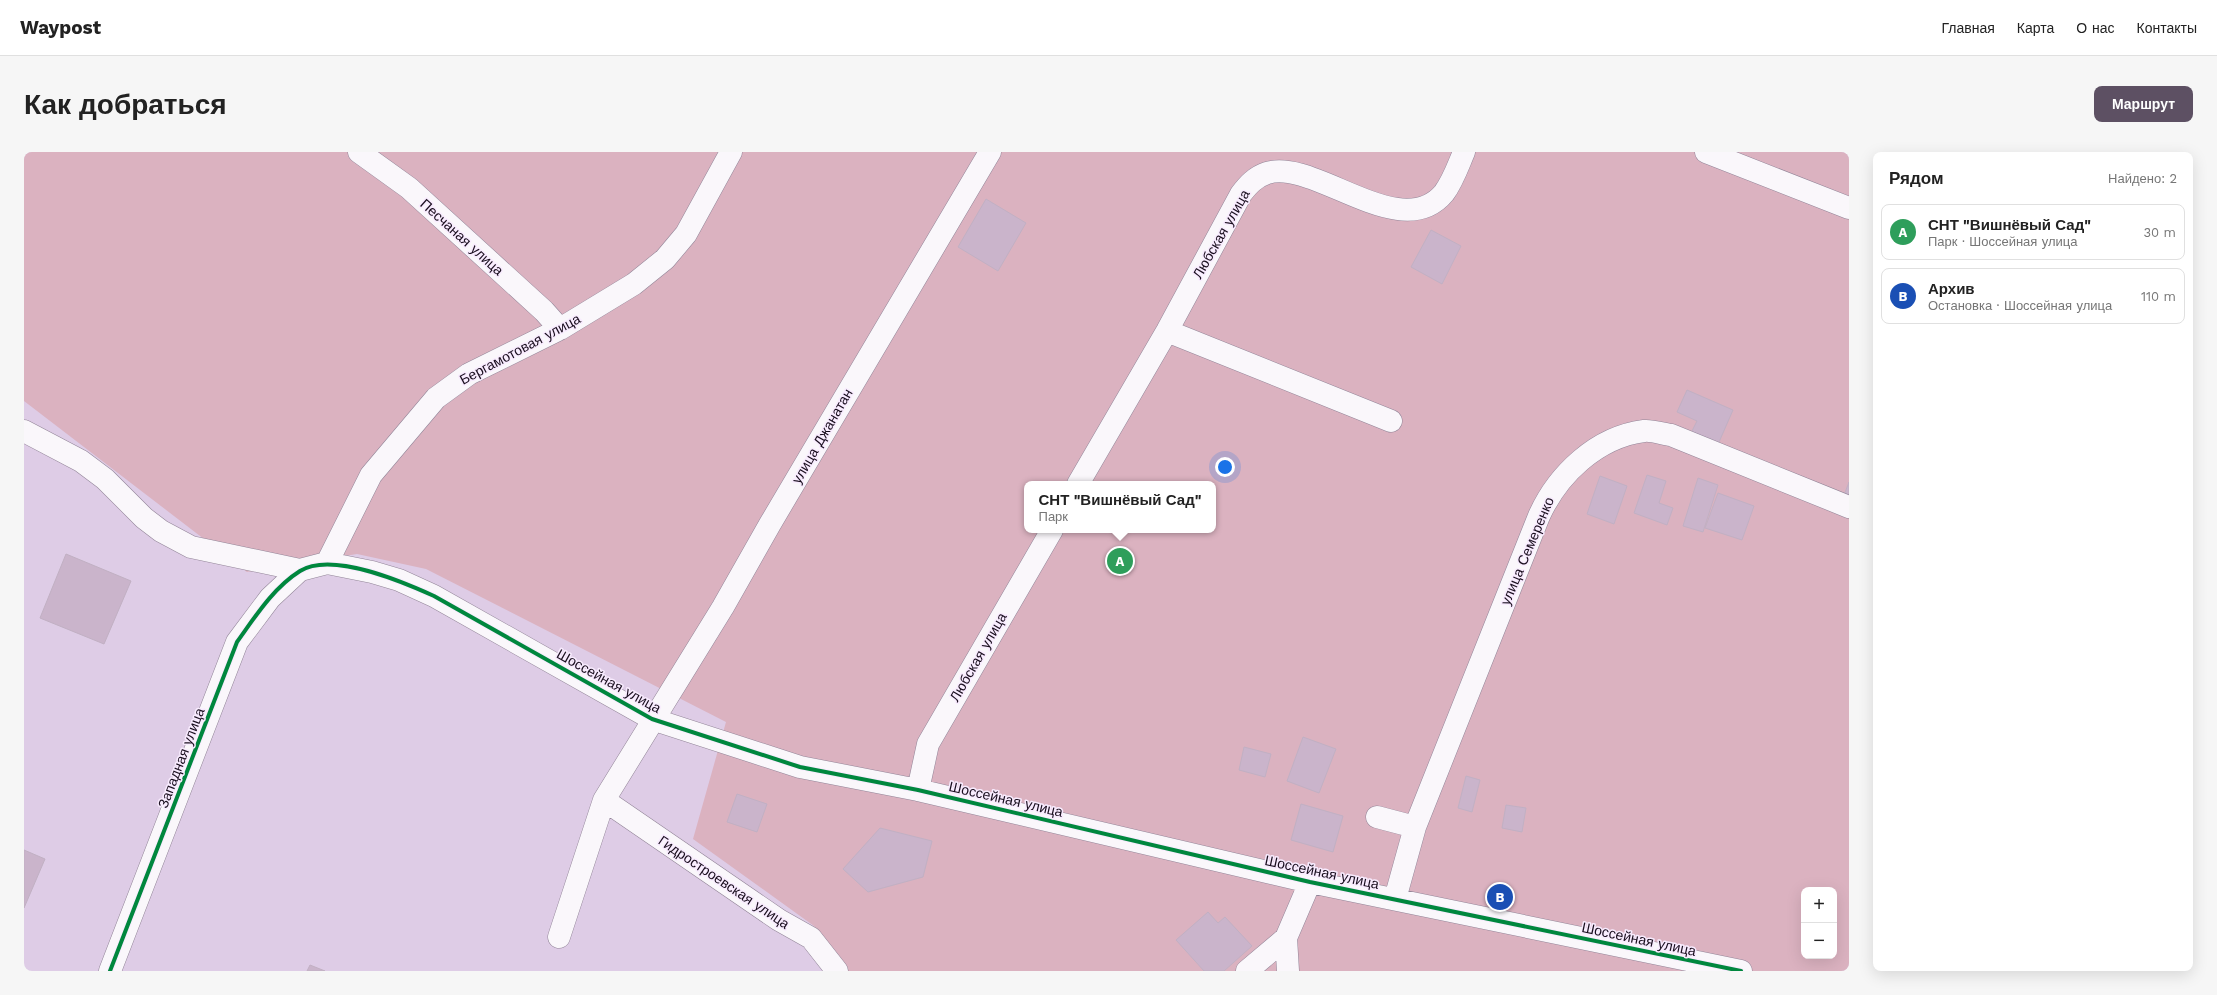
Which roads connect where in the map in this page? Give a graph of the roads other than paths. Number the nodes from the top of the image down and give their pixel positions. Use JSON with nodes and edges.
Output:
{"nodes":[{"id":1,"x":359,"y":152,"type":"edge"},
{"id":2,"x":731,"y":152,"type":"edge"},
{"id":3,"x":990,"y":152,"type":"edge"},
{"id":4,"x":1464,"y":152,"type":"edge"},
{"id":5,"x":1706,"y":152,"type":"edge"},
{"id":6,"x":1849,"y":208,"type":"edge"},
{"id":7,"x":560,"y":329,"type":"junction"},
{"id":8,"x":1167,"y":331,"type":"junction"},
{"id":9,"x":1392,"y":421,"type":"dead end"},
{"id":10,"x":24,"y":431,"type":"edge"},
{"id":11,"x":1080,"y":481,"type":"edge"},
{"id":12,"x":1849,"y":507,"type":"edge"},
{"id":13,"x":1050,"y":533,"type":"edge"},
{"id":14,"x":327,"y":563,"type":"junction"},
{"id":15,"x":300,"y":570,"type":"junction"},
{"id":16,"x":652,"y":719,"type":"junction"},
{"id":17,"x":918,"y":790,"type":"junction"},
{"id":18,"x":604,"y":800,"type":"junction"},
{"id":19,"x":1378,"y":817,"type":"dead end"},
{"id":20,"x":1415,"y":827,"type":"junction"},
{"id":21,"x":1310,"y":882,"type":"junction"},
{"id":22,"x":1395,"y":899,"type":"junction"},
{"id":23,"x":558,"y":937,"type":"dead end"},
{"id":24,"x":1286,"y":938,"type":"junction"},
{"id":25,"x":110,"y":971,"type":"edge"},
{"id":26,"x":837,"y":971,"type":"edge"},
{"id":27,"x":1247,"y":971,"type":"edge"},
{"id":28,"x":1288,"y":971,"type":"edge"},
{"id":29,"x":1741,"y":971,"type":"edge"}],
"edges":[{"from":1,"to":7,"type":"street","name":"Песчаная улица"},
{"from":2,"to":7,"type":"street","name":"Бергамотовая улица"},
{"from":3,"to":16,"type":"street","name":"улица Джанатан"},
{"from":4,"to":8,"type":"street","name":"Любская улица"},
{"from":5,"to":6,"type":"street"},
{"from":7,"to":14,"type":"street","name":"Бергамотовая улица"},
{"from":8,"to":9,"type":"street"},
{"from":8,"to":11,"type":"street","name":"Любская улица"},
{"from":10,"to":15,"type":"street","name":"Шоссейная улица"},
{"from":12,"to":20,"type":"street","name":"улица Семеренко"},
{"from":13,"to":17,"type":"street","name":"Любская улица"},
{"from":14,"to":15,"type":"street","name":"Шоссейная улица"},
{"from":14,"to":16,"type":"street","name":"Шоссейная улица"},
{"from":15,"to":25,"type":"street","name":"Западная улица"},
{"from":16,"to":17,"type":"street","name":"Шоссейная улица"},
{"from":16,"to":18,"type":"street","name":"улица Джанатан"},
{"from":17,"to":21,"type":"street","name":"Шоссейная улица"},
{"from":18,"to":23,"type":"street","name":"улица Джанатан"},
{"from":18,"to":26,"type":"street","name":"Гидростроевская улица"},
{"from":19,"to":20,"type":"street"},
{"from":20,"to":22,"type":"street","name":"улица Семеренко"},
{"from":21,"to":22,"type":"street","name":"Шоссейная улица"},
{"from":21,"to":24,"type":"street"},
{"from":22,"to":29,"type":"street","name":"Шоссейная улица"},
{"from":24,"to":27,"type":"street"},
{"from":24,"to":28,"type":"street"}]}
